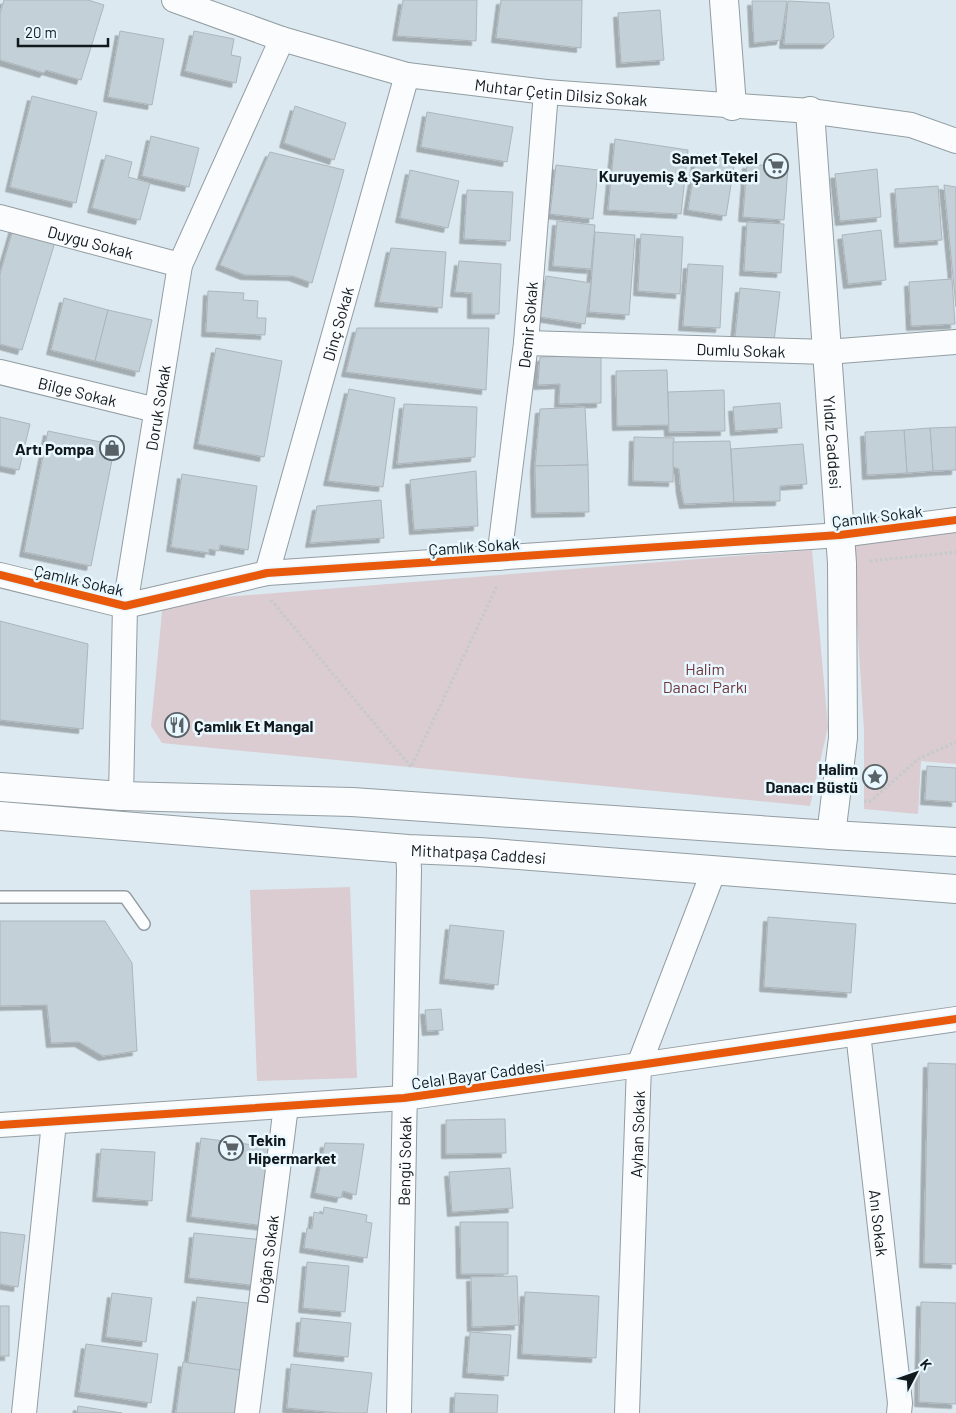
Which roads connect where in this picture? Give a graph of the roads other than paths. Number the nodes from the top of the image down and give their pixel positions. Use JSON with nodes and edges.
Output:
{"nodes":[{"id":1,"x":174,"y":0,"type":"edge"},
{"id":2,"x":724,"y":0,"type":"edge"},
{"id":3,"x":282,"y":40,"type":"junction"},
{"id":4,"x":407,"y":75,"type":"junction"},
{"id":5,"x":546,"y":92,"type":"junction"},
{"id":6,"x":732,"y":106,"type":"junction"},
{"id":7,"x":810,"y":111,"type":"junction"},
{"id":8,"x":956,"y":141,"type":"edge"},
{"id":9,"x":0,"y":216,"type":"edge"},
{"id":10,"x":180,"y":265,"type":"junction"},
{"id":11,"x":956,"y":342,"type":"edge"},
{"id":12,"x":526,"y":343,"type":"junction"},
{"id":13,"x":827,"y":352,"type":"junction"},
{"id":14,"x":0,"y":372,"type":"edge"},
{"id":15,"x":156,"y":410,"type":"junction"},
{"id":16,"x":956,"y":520,"type":"edge"},
{"id":17,"x":840,"y":535,"type":"junction"},
{"id":18,"x":499,"y":558,"type":"junction"},
{"id":19,"x":0,"y":575,"type":"edge"},
{"id":20,"x":266,"y":583,"type":"junction"},
{"id":21,"x":125,"y":606,"type":"junction"},
{"id":22,"x":0,"y":787,"type":"edge"},
{"id":23,"x":121,"y":796,"type":"junction"},
{"id":24,"x":0,"y":816,"type":"edge"},
{"id":25,"x":831,"y":835,"type":"junction"},
{"id":26,"x":956,"y":842,"type":"edge"},
{"id":27,"x":408,"y":849,"type":"junction"},
{"id":28,"x":714,"y":870,"type":"junction"},
{"id":29,"x":956,"y":889,"type":"edge"},
{"id":30,"x":0,"y":897,"type":"edge"},
{"id":31,"x":144,"y":924,"type":"dead end"},
{"id":32,"x":956,"y":1019,"type":"edge"},
{"id":33,"x":858,"y":1033,"type":"junction"},
{"id":34,"x":639,"y":1065,"type":"junction"},
{"id":35,"x":404,"y":1098,"type":"junction"},
{"id":36,"x":286,"y":1106,"type":"junction"},
{"id":37,"x":54,"y":1122,"type":"junction"},
{"id":38,"x":0,"y":1125,"type":"edge"},
{"id":39,"x":24,"y":1413,"type":"edge"},
{"id":40,"x":247,"y":1413,"type":"edge"},
{"id":41,"x":399,"y":1413,"type":"edge"},
{"id":42,"x":627,"y":1413,"type":"edge"},
{"id":43,"x":899,"y":1413,"type":"edge"}],
"edges":[{"from":1,"to":3,"type":"street","name":"Muhtar Çetin Dilsiz Sokak"},
{"from":2,"to":6,"type":"street"},
{"from":3,"to":4,"type":"street","name":"Muhtar Çetin Dilsiz Sokak"},
{"from":3,"to":10,"type":"street","name":"Doruk Sokak"},
{"from":4,"to":5,"type":"street","name":"Muhtar Çetin Dilsiz Sokak"},
{"from":4,"to":20,"type":"street","name":"Dinç Sokak"},
{"from":5,"to":6,"type":"street","name":"Muhtar Çetin Dilsiz Sokak"},
{"from":5,"to":12,"type":"street","name":"Demir Sokak"},
{"from":6,"to":7,"type":"street","name":"Muhtar Çetin Dilsiz Sokak"},
{"from":7,"to":8,"type":"street","name":"Muhtar Çetin Dilsiz Sokak"},
{"from":7,"to":13,"type":"street","name":"Yıldız Caddesi"},
{"from":9,"to":10,"type":"street","name":"Duygu Sokak"},
{"from":10,"to":15,"type":"street","name":"Doruk Sokak"},
{"from":11,"to":13,"type":"street","name":"Dumlu Sokak"},
{"from":12,"to":13,"type":"street","name":"Dumlu Sokak"},
{"from":12,"to":18,"type":"street","name":"Demir Sokak"},
{"from":13,"to":17,"type":"street","name":"Yıldız Caddesi"},
{"from":14,"to":15,"type":"street","name":"Bilge Sokak"},
{"from":15,"to":21,"type":"street","name":"Doruk Sokak"},
{"from":16,"to":17,"type":"street","name":"Çamlık Sokak"},
{"from":17,"to":18,"type":"street","name":"Çamlık Sokak"},
{"from":17,"to":25,"type":"street","name":"Yıldız Caddesi"},
{"from":18,"to":20,"type":"street","name":"Çamlık Sokak"},
{"from":19,"to":21,"type":"street","name":"Çamlık Sokak"},
{"from":20,"to":21,"type":"street","name":"Çamlık Sokak"},
{"from":21,"to":23,"type":"street","name":"Doruk Sokak"},
{"from":22,"to":23,"type":"street"},
{"from":23,"to":25,"type":"street"},
{"from":24,"to":27,"type":"street","name":"Mithatpaşa Caddesi"},
{"from":25,"to":26,"type":"street"},
{"from":27,"to":28,"type":"street","name":"Mithatpaşa Caddesi"},
{"from":27,"to":35,"type":"street","name":"Bengü Sokak"},
{"from":28,"to":29,"type":"street","name":"Mithatpaşa Caddesi"},
{"from":28,"to":34,"type":"street","name":"Ayhan Sokak"},
{"from":30,"to":31,"type":"lane"},
{"from":32,"to":33,"type":"street","name":"Celal Bayar Caddesi"},
{"from":33,"to":34,"type":"street","name":"Celal Bayar Caddesi"},
{"from":33,"to":43,"type":"street","name":"Anı Sokak"},
{"from":34,"to":35,"type":"street","name":"Celal Bayar Caddesi"},
{"from":34,"to":42,"type":"street","name":"Ayhan Sokak"},
{"from":35,"to":36,"type":"street","name":"Celal Bayar Caddesi"},
{"from":35,"to":41,"type":"street","name":"Bengü Sokak"},
{"from":36,"to":37,"type":"street","name":"Celal Bayar Caddesi"},
{"from":36,"to":40,"type":"street","name":"Doğan Sokak"},
{"from":37,"to":38,"type":"street","name":"Celal Bayar Caddesi"},
{"from":37,"to":39,"type":"street"}]}
